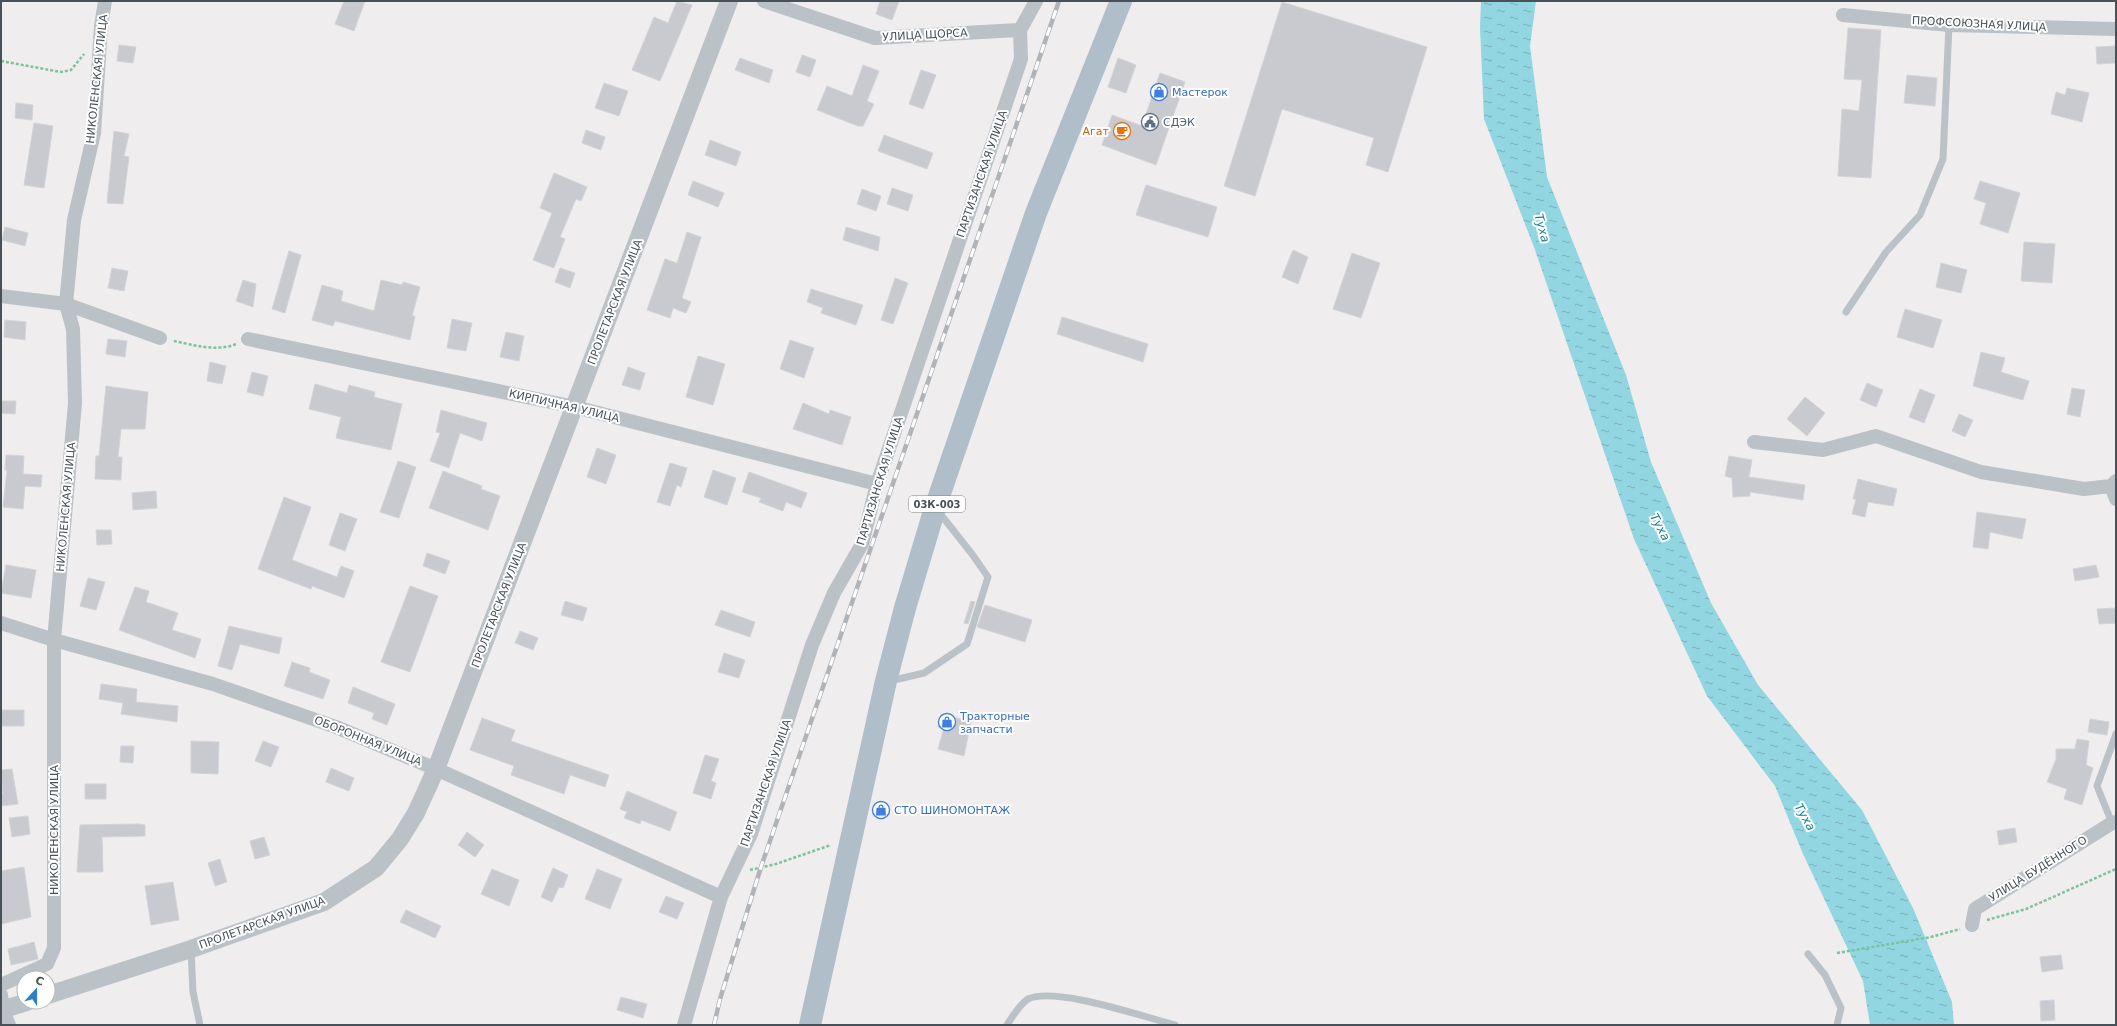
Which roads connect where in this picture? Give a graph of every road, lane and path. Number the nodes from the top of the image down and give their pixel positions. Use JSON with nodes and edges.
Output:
{"nodes":[{"id":1,"x":105,"y":1,"type":"edge"},
{"id":2,"x":729,"y":1,"type":"edge"},
{"id":3,"x":764,"y":1,"type":"edge"},
{"id":4,"x":1036,"y":1,"type":"edge"},
{"id":5,"x":1121,"y":1,"type":"edge"},
{"id":6,"x":1843,"y":15,"type":"dead end"},
{"id":7,"x":1949,"y":25,"type":"junction"},
{"id":8,"x":2116,"y":29,"type":"edge"},
{"id":9,"x":1020,"y":30,"type":"junction"},
{"id":10,"x":100,"y":43,"type":"junction"},
{"id":11,"x":1,"y":61,"type":"edge"},
{"id":12,"x":1,"y":296,"type":"edge"},
{"id":13,"x":66,"y":304,"type":"junction"},
{"id":14,"x":1846,"y":312,"type":"dead end"},
{"id":15,"x":160,"y":338,"type":"joint"},
{"id":16,"x":248,"y":339,"type":"joint"},
{"id":17,"x":576,"y":407,"type":"junction"},
{"id":18,"x":1754,"y":442,"type":"dead end"},
{"id":19,"x":2114,"y":483,"type":"edge"},
{"id":20,"x":876,"y":484,"type":"junction"},
{"id":21,"x":2116,"y":499,"type":"edge"},
{"id":22,"x":936,"y":508,"type":"junction"},
{"id":23,"x":1,"y":622,"type":"edge"},
{"id":24,"x":54,"y":640,"type":"junction"},
{"id":25,"x":886,"y":682,"type":"junction"},
{"id":26,"x":2116,"y":734,"type":"edge"},
{"id":27,"x":436,"y":769,"type":"junction"},
{"id":28,"x":2114,"y":822,"type":"edge"},
{"id":29,"x":850,"y":837,"type":"junction"},
{"id":30,"x":2116,"y":869,"type":"edge"},
{"id":31,"x":732,"y":875,"type":"junction"},
{"id":32,"x":721,"y":898,"type":"junction"},
{"id":33,"x":1972,"y":925,"type":"junction"},
{"id":34,"x":191,"y":949,"type":"junction"},
{"id":35,"x":1837,"y":953,"type":"dead end"},
{"id":36,"x":1808,"y":954,"type":"dead end"},
{"id":37,"x":1,"y":985,"type":"edge"},
{"id":38,"x":56,"y":992,"type":"edge"},
{"id":39,"x":16,"y":1006,"type":"edge"},
{"id":40,"x":4,"y":1010,"type":"edge"},
{"id":41,"x":200,"y":1025,"type":"edge"},
{"id":42,"x":684,"y":1025,"type":"edge"},
{"id":43,"x":810,"y":1025,"type":"edge"},
{"id":44,"x":1007,"y":1025,"type":"edge"},
{"id":45,"x":1175,"y":1025,"type":"edge"},
{"id":46,"x":1837,"y":1025,"type":"edge"}],
"edges":[{"from":1,"to":10,"type":"street","name":"НИКОЛЕНСКАЯ УЛИЦА"},
{"from":2,"to":17,"type":"street","name":"ПРОЛЕТАРСКАЯ УЛИЦА"},
{"from":3,"to":9,"type":"street","name":"УЛИЦА ЩОРСА"},
{"from":4,"to":9,"type":"street"},
{"from":5,"to":22,"type":"main road","number":"03К-003"},
{"from":6,"to":7,"type":"street","name":"ПРОФСОЮЗНАЯ УЛИЦА"},
{"from":7,"to":8,"type":"street","name":"ПРОФСОЮЗНАЯ УЛИЦА"},
{"from":7,"to":14,"type":"lane"},
{"from":9,"to":20,"type":"street","name":"ПАРТИЗАНСКАЯ УЛИЦА"},
{"from":10,"to":11,"type":"path"},
{"from":10,"to":13,"type":"street","name":"НИКОЛЕНСКАЯ УЛИЦА"},
{"from":12,"to":13,"type":"street"},
{"from":13,"to":15,"type":"street"},
{"from":13,"to":24,"type":"street","name":"НИКОЛЕНСКАЯ УЛИЦА"},
{"from":15,"to":16,"type":"path"},
{"from":16,"to":17,"type":"street","name":"КИРПИЧНАЯ УЛИЦА"},
{"from":17,"to":20,"type":"street","name":"КИРПИЧНАЯ УЛИЦА"},
{"from":17,"to":27,"type":"street","name":"ПРОЛЕТАРСКАЯ УЛИЦА"},
{"from":18,"to":19,"type":"street"},
{"from":19,"to":21,"type":"street"},
{"from":20,"to":31,"type":"street","name":"ПАРТИЗАНСКАЯ УЛИЦА"},
{"from":22,"to":25,"type":"main road","number":"03К-003"},
{"from":22,"to":25,"type":"lane"},
{"from":23,"to":24,"type":"street","name":"ОБОРОННАЯ УЛИЦА"},
{"from":24,"to":27,"type":"street","name":"ОБОРОННАЯ УЛИЦА"},
{"from":24,"to":37,"type":"street","name":"НИКОЛЕНСКАЯ УЛИЦА"},
{"from":25,"to":29,"type":"main road","number":"03К-003"},
{"from":26,"to":28,"type":"lane"},
{"from":27,"to":32,"type":"street","name":"ОБОРОННАЯ УЛИЦА"},
{"from":27,"to":34,"type":"street","name":"ПРОЛЕТАРСКАЯ УЛИЦА"},
{"from":28,"to":33,"type":"street","name":"УЛИЦА БУДЁННОГО"},
{"from":29,"to":31,"type":"path"},
{"from":29,"to":43,"type":"main road","number":"03К-003"},
{"from":30,"to":33,"type":"path"},
{"from":31,"to":32,"type":"street","name":"ПАРТИЗАНСКАЯ УЛИЦА"},
{"from":32,"to":42,"type":"street","name":"ПАРТИЗАНСКАЯ УЛИЦА"},
{"from":33,"to":35,"type":"path"},
{"from":34,"to":38,"type":"street","name":"ПРОЛЕТАРСКАЯ УЛИЦА"},
{"from":34,"to":41,"type":"lane"},
{"from":36,"to":46,"type":"lane"},
{"from":39,"to":40,"type":"street"},
{"from":44,"to":45,"type":"lane"}]}
